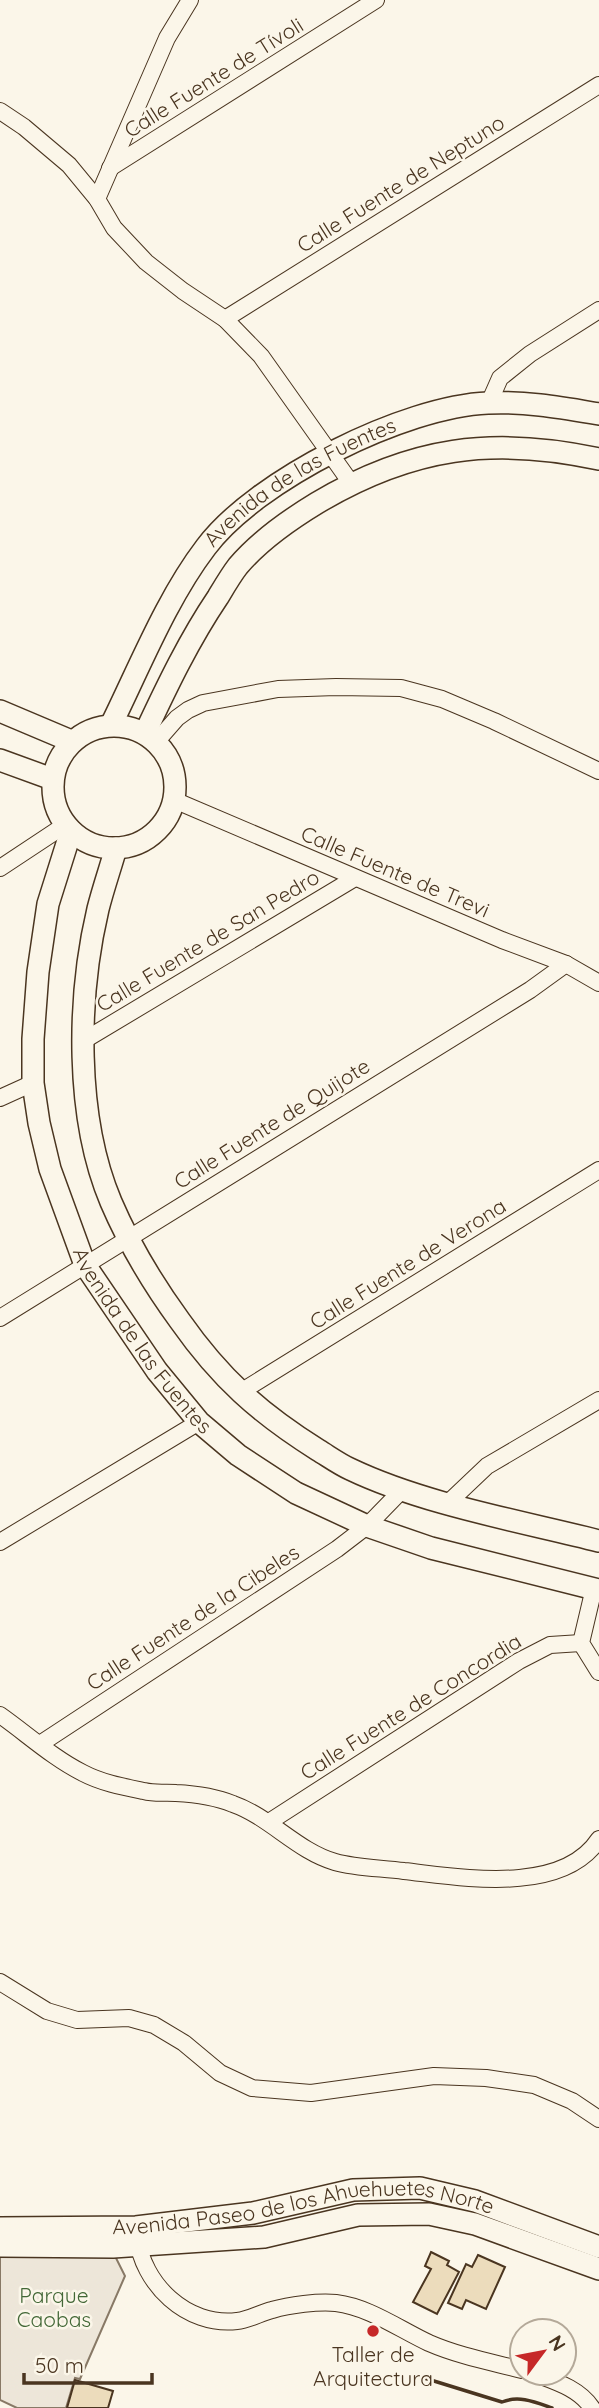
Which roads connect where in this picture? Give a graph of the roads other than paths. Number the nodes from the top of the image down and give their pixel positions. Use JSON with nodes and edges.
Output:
{"nodes":[{"id":1,"x":190,"y":0,"type":"edge"},
{"id":2,"x":376,"y":0,"type":"edge"},
{"id":3,"x":599,"y":85,"type":"edge"},
{"id":4,"x":0,"y":111,"type":"edge"},
{"id":5,"x":110,"y":168,"type":"junction"},
{"id":6,"x":97,"y":199,"type":"junction"},
{"id":7,"x":599,"y":310,"type":"edge"},
{"id":8,"x":225,"y":319,"type":"junction"},
{"id":9,"x":489,"y":403,"type":"junction"},
{"id":10,"x":599,"y":414,"type":"edge"},
{"id":11,"x":331,"y":453,"type":"junction"},
{"id":12,"x":599,"y":459,"type":"edge"},
{"id":13,"x":351,"y":483,"type":"junction"},
{"id":14,"x":0,"y":712,"type":"edge"},
{"id":15,"x":111,"y":725,"type":"junction"},
{"id":16,"x":150,"y":738,"type":"junction"},
{"id":17,"x":71,"y":741,"type":"junction"},
{"id":18,"x":0,"y":760,"type":"edge"},
{"id":19,"x":599,"y":771,"type":"edge"},
{"id":20,"x":52,"y":779,"type":"junction"},
{"id":21,"x":174,"y":800,"type":"junction"},
{"id":22,"x":68,"y":828,"type":"junction"},
{"id":23,"x":116,"y":848,"type":"junction"},
{"id":24,"x":0,"y":868,"type":"edge"},
{"id":25,"x":355,"y":878,"type":"junction"},
{"id":26,"x":566,"y":964,"type":"junction"},
{"id":27,"x":599,"y":983,"type":"edge"},
{"id":28,"x":83,"y":1041,"type":"junction"},
{"id":29,"x":33,"y":1083,"type":"junction"},
{"id":30,"x":0,"y":1098,"type":"edge"},
{"id":31,"x":599,"y":1170,"type":"edge"},
{"id":32,"x":128,"y":1238,"type":"junction"},
{"id":33,"x":85,"y":1265,"type":"junction"},
{"id":34,"x":0,"y":1318,"type":"edge"},
{"id":35,"x":239,"y":1393,"type":"junction"},
{"id":36,"x":599,"y":1400,"type":"edge"},
{"id":37,"x":199,"y":1422,"type":"junction"},
{"id":38,"x":403,"y":1489,"type":"junction"},
{"id":39,"x":448,"y":1503,"type":"junction"},
{"id":40,"x":367,"y":1526,"type":"junction"},
{"id":41,"x":599,"y":1541,"type":"edge"},
{"id":42,"x":0,"y":1542,"type":"edge"},
{"id":43,"x":596,"y":1589,"type":"edge"},
{"id":44,"x":581,"y":1643,"type":"junction"},
{"id":45,"x":599,"y":1672,"type":"edge"},
{"id":46,"x":0,"y":1715,"type":"edge"},
{"id":47,"x":40,"y":1744,"type":"junction"},
{"id":48,"x":269,"y":1822,"type":"junction"},
{"id":49,"x":599,"y":1839,"type":"edge"},
{"id":50,"x":0,"y":1982,"type":"edge"},
{"id":51,"x":599,"y":2119,"type":"edge"},
{"id":52,"x":0,"y":2228,"type":"edge"},
{"id":53,"x":137,"y":2236,"type":"junction"},
{"id":54,"x":0,"y":2246,"type":"edge"},
{"id":55,"x":599,"y":2247,"type":"edge"},
{"id":56,"x":599,"y":2269,"type":"edge"},
{"id":57,"x":508,"y":2367,"type":"edge"},
{"id":58,"x":567,"y":2387,"type":"edge"},
{"id":59,"x":592,"y":2408,"type":"edge"}],
"edges":[{"from":1,"to":5,"type":"street"},
{"from":2,"to":5,"type":"street","name":"Calle Fuente de Tívoli"},
{"from":3,"to":8,"type":"street","name":"Calle Fuente de Neptuno"},
{"from":4,"to":6,"type":"street"},
{"from":5,"to":6,"type":"street"},
{"from":6,"to":8,"type":"street"},
{"from":7,"to":9,"type":"street"},
{"from":8,"to":11,"type":"street"},
{"from":9,"to":10,"type":"main road","name":"Avenida de las Fuentes"},
{"from":9,"to":11,"type":"main road","name":"Avenida de las Fuentes"},
{"from":11,"to":13,"type":"street"},
{"from":11,"to":15,"type":"main road","name":"Avenida de las Fuentes"},
{"from":12,"to":13,"type":"main road","name":"Avenida de las Fuentes"},
{"from":13,"to":16,"type":"main road","name":"Avenida de las Fuentes"},
{"from":14,"to":17,"type":"main road"},
{"from":15,"to":16,"type":"main road"},
{"from":15,"to":17,"type":"main road"},
{"from":16,"to":19,"type":"street"},
{"from":16,"to":21,"type":"main road"},
{"from":17,"to":20,"type":"main road"},
{"from":18,"to":20,"type":"main road"},
{"from":20,"to":22,"type":"main road"},
{"from":21,"to":23,"type":"main road"},
{"from":21,"to":25,"type":"street","name":"Calle Fuente de Trevi"},
{"from":22,"to":23,"type":"main road"},
{"from":22,"to":24,"type":"street"},
{"from":22,"to":29,"type":"main road","name":"Avenida de las Fuentes"},
{"from":23,"to":28,"type":"main road","name":"Avenida de las Fuentes"},
{"from":25,"to":26,"type":"street","name":"Calle Fuente de Trevi"},
{"from":25,"to":28,"type":"street","name":"Calle Fuente de San Pedro"},
{"from":26,"to":27,"type":"street","name":"Calle Fuente de Trevi"},
{"from":26,"to":32,"type":"street","name":"Calle Fuente de Quijote"},
{"from":28,"to":32,"type":"main road","name":"Avenida de las Fuentes"},
{"from":29,"to":30,"type":"street"},
{"from":29,"to":33,"type":"main road","name":"Avenida de las Fuentes"},
{"from":31,"to":35,"type":"street","name":"Calle Fuente de Verona"},
{"from":32,"to":33,"type":"street","name":"Calle Fuente de Quijote"},
{"from":32,"to":35,"type":"main road","name":"Avenida de las Fuentes"},
{"from":33,"to":34,"type":"street","name":"Calle Fuente de Quijote"},
{"from":33,"to":37,"type":"main road","name":"Avenida de las Fuentes"},
{"from":35,"to":38,"type":"main road","name":"Avenida de las Fuentes"},
{"from":36,"to":39,"type":"street"},
{"from":37,"to":40,"type":"main road","name":"Avenida de las Fuentes"},
{"from":37,"to":42,"type":"street"},
{"from":38,"to":39,"type":"main road","name":"Avenida de las Fuentes"},
{"from":38,"to":40,"type":"street","name":"Calle Fuente de la Cibeles"},
{"from":39,"to":41,"type":"main road","name":"Avenida de las Fuentes"},
{"from":40,"to":43,"type":"main road","name":"Avenida de las Fuentes"},
{"from":40,"to":47,"type":"street","name":"Calle Fuente de la Cibeles"},
{"from":43,"to":44,"type":"street"},
{"from":44,"to":45,"type":"street"},
{"from":44,"to":48,"type":"street","name":"Calle Fuente de Concordia"},
{"from":46,"to":47,"type":"street"},
{"from":47,"to":48,"type":"street"},
{"from":48,"to":49,"type":"street"},
{"from":50,"to":51,"type":"street"},
{"from":52,"to":53,"type":"main road","name":"Avenida Paseo de los Ahuehuetes Norte"},
{"from":53,"to":54,"type":"main road","name":"Avenida Paseo de los Ahuehuetes Norte"},
{"from":53,"to":55,"type":"main road","name":"Avenida Paseo de los Ahuehuetes Norte"},
{"from":53,"to":56,"type":"main road","name":"Avenida Paseo de los Ahuehuetes Norte"},
{"from":53,"to":57,"type":"street"},
{"from":58,"to":59,"type":"street"}]}
